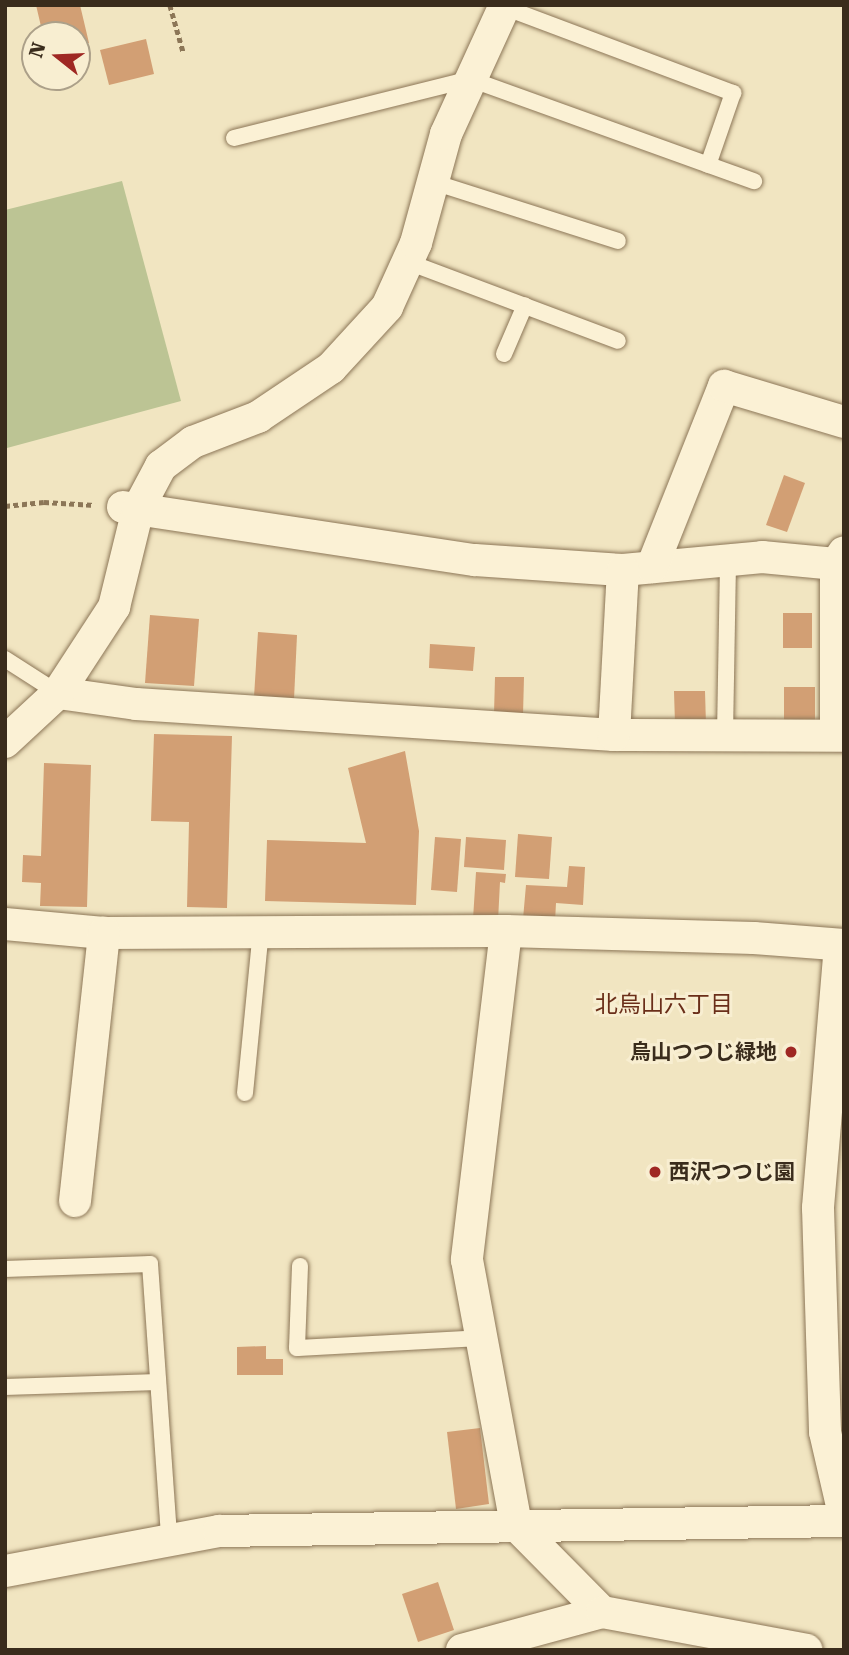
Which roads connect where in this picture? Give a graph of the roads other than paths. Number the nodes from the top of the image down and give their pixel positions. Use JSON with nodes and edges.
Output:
{"nodes":[{"id":1,"x":505,"y":6,"type":"edge"},
{"id":2,"x":470,"y":79,"type":"junction"},
{"id":3,"x":234,"y":138,"type":"dead end"},
{"id":4,"x":708,"y":165,"type":"junction"},
{"id":5,"x":754,"y":181,"type":"dead end"},
{"id":6,"x":433,"y":182,"type":"junction"},
{"id":7,"x":618,"y":241,"type":"dead end"},
{"id":8,"x":408,"y":262,"type":"junction"},
{"id":9,"x":525,"y":306,"type":"junction"},
{"id":10,"x":618,"y":341,"type":"dead end"},
{"id":11,"x":504,"y":354,"type":"dead end"},
{"id":12,"x":844,"y":422,"type":"edge"},
{"id":13,"x":131,"y":508,"type":"junction"},
{"id":14,"x":841,"y":560,"type":"edge"},
{"id":15,"x":728,"y":561,"type":"junction"},
{"id":16,"x":637,"y":569,"type":"junction"},
{"id":17,"x":5,"y":659,"type":"edge"},
{"id":18,"x":58,"y":693,"type":"junction"},
{"id":19,"x":614,"y":735,"type":"junction"},
{"id":20,"x":725,"y":735,"type":"junction"},
{"id":21,"x":840,"y":735,"type":"edge"},
{"id":22,"x":5,"y":742,"type":"edge"},
{"id":23,"x":5,"y":925,"type":"edge"},
{"id":24,"x":261,"y":931,"type":"junction"},
{"id":25,"x":506,"y":931,"type":"junction"},
{"id":26,"x":104,"y":933,"type":"junction"},
{"id":27,"x":842,"y":945,"type":"edge"},
{"id":28,"x":245,"y":1093,"type":"dead end"},
{"id":29,"x":75,"y":1201,"type":"dead end"},
{"id":30,"x":831,"y":1209,"type":"edge"},
{"id":31,"x":300,"y":1266,"type":"dead end"},
{"id":32,"x":5,"y":1269,"type":"edge"},
{"id":33,"x":481,"y":1338,"type":"junction"},
{"id":34,"x":158,"y":1382,"type":"junction"},
{"id":35,"x":5,"y":1387,"type":"edge"},
{"id":36,"x":844,"y":1514,"type":"edge"},
{"id":37,"x":844,"y":1521,"type":"edge"},
{"id":38,"x":516,"y":1525,"type":"junction"},
{"id":39,"x":169,"y":1538,"type":"junction"},
{"id":40,"x":5,"y":1571,"type":"edge"},
{"id":41,"x":602,"y":1612,"type":"junction"},
{"id":42,"x":462,"y":1650,"type":"edge"},
{"id":43,"x":807,"y":1650,"type":"edge"}],
"edges":[{"from":1,"to":2,"type":"street"},
{"from":1,"to":4,"type":"lane"},
{"from":2,"to":3,"type":"lane"},
{"from":2,"to":4,"type":"lane"},
{"from":2,"to":6,"type":"street"},
{"from":4,"to":5,"type":"lane"},
{"from":6,"to":7,"type":"lane"},
{"from":6,"to":8,"type":"street"},
{"from":8,"to":9,"type":"lane"},
{"from":8,"to":13,"type":"street"},
{"from":9,"to":10,"type":"lane"},
{"from":9,"to":11,"type":"lane"},
{"from":12,"to":16,"type":"street"},
{"from":13,"to":16,"type":"street"},
{"from":13,"to":18,"type":"street"},
{"from":14,"to":15,"type":"street"},
{"from":14,"to":21,"type":"street"},
{"from":15,"to":16,"type":"street"},
{"from":15,"to":20,"type":"lane"},
{"from":16,"to":19,"type":"street"},
{"from":17,"to":18,"type":"lane"},
{"from":18,"to":19,"type":"street"},
{"from":18,"to":22,"type":"street"},
{"from":19,"to":20,"type":"street"},
{"from":20,"to":21,"type":"street"},
{"from":23,"to":26,"type":"street"},
{"from":24,"to":25,"type":"street"},
{"from":24,"to":26,"type":"street"},
{"from":24,"to":28,"type":"lane"},
{"from":25,"to":27,"type":"street"},
{"from":25,"to":33,"type":"street"},
{"from":26,"to":29,"type":"street"},
{"from":27,"to":30,"type":"street"},
{"from":30,"to":36,"type":"street"},
{"from":31,"to":33,"type":"lane"},
{"from":32,"to":34,"type":"lane"},
{"from":33,"to":38,"type":"street"},
{"from":34,"to":35,"type":"lane"},
{"from":34,"to":39,"type":"lane"},
{"from":37,"to":38,"type":"street"},
{"from":38,"to":39,"type":"street"},
{"from":38,"to":41,"type":"street"},
{"from":39,"to":40,"type":"street"},
{"from":41,"to":42,"type":"street"},
{"from":41,"to":43,"type":"street"}]}
